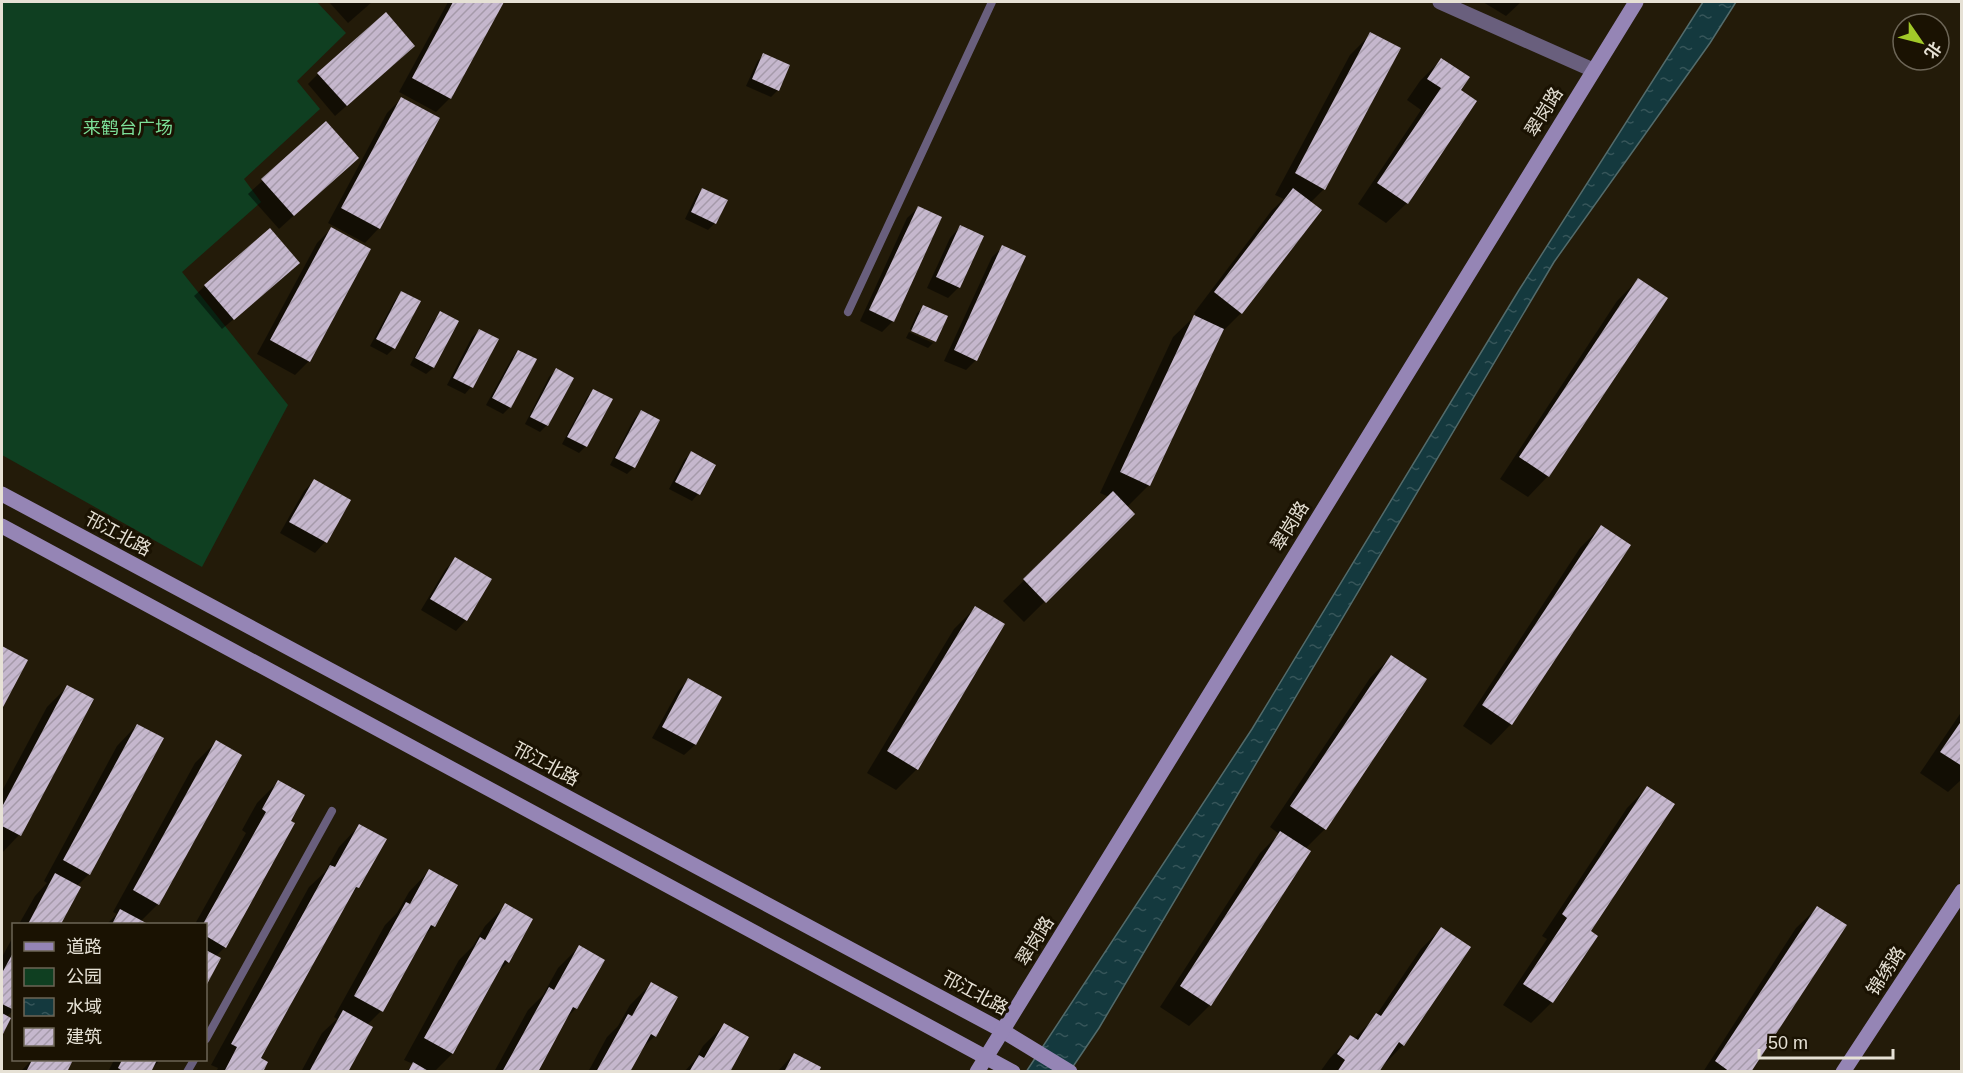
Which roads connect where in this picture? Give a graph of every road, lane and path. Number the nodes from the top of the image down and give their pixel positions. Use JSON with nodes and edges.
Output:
{"nodes":[{"id":1,"x":992,"y":2,"type":"edge"},
{"id":2,"x":1440,"y":2,"type":"edge"},
{"id":3,"x":1636,"y":2,"type":"edge"},
{"id":4,"x":1593,"y":70,"type":"junction"},
{"id":5,"x":848,"y":312,"type":"dead end"},
{"id":6,"x":2,"y":494,"type":"edge"},
{"id":7,"x":2,"y":526,"type":"edge"},
{"id":8,"x":332,"y":811,"type":"dead end"},
{"id":9,"x":1962,"y":891,"type":"edge"},
{"id":10,"x":1003,"y":1031,"type":"junction"},
{"id":11,"x":207,"y":1037,"type":"edge"},
{"id":12,"x":987,"y":1058,"type":"junction"},
{"id":13,"x":977,"y":1071,"type":"edge"},
{"id":14,"x":1012,"y":1071,"type":"edge"},
{"id":15,"x":1070,"y":1071,"type":"edge"},
{"id":16,"x":1843,"y":1071,"type":"edge"}],
"edges":[{"from":1,"to":5,"type":"lane"},
{"from":2,"to":4,"type":"street"},
{"from":3,"to":4,"type":"main road","name":"翠岗路"},
{"from":4,"to":10,"type":"main road","name":"翠岗路"},
{"from":6,"to":10,"type":"main road","name":"邗江北路"},
{"from":7,"to":12,"type":"main road"},
{"from":8,"to":11,"type":"lane"},
{"from":9,"to":16,"type":"main road","name":"锦绣路"},
{"from":10,"to":12,"type":"main road","name":"翠岗路"},
{"from":10,"to":15,"type":"main road","name":"邗江北路"},
{"from":12,"to":13,"type":"main road","name":"翠岗路"},
{"from":12,"to":14,"type":"main road"}]}
